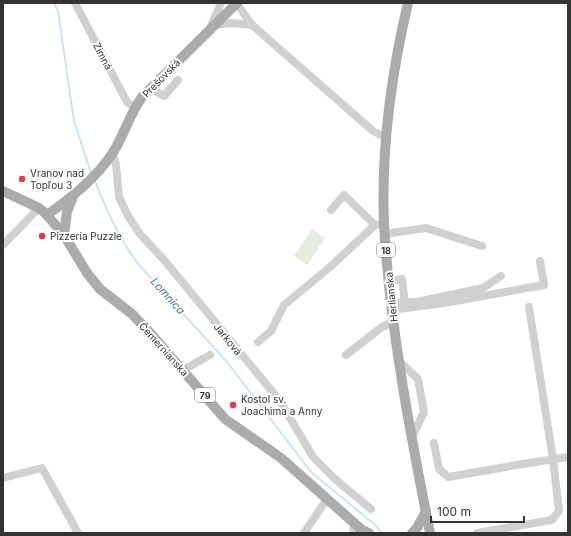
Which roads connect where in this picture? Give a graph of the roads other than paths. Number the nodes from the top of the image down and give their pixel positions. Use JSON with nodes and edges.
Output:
{"nodes":[{"id":1,"x":75,"y":3,"type":"edge"},
{"id":2,"x":222,"y":3,"type":"edge"},
{"id":3,"x":237,"y":3,"type":"edge"},
{"id":4,"x":408,"y":3,"type":"edge"},
{"id":5,"x":252,"y":25,"type":"junction"},
{"id":6,"x":212,"y":27,"type":"junction"},
{"id":7,"x":178,"y":80,"type":"dead end"},
{"id":8,"x":150,"y":88,"type":"junction"},
{"id":9,"x":134,"y":107,"type":"junction"},
{"id":10,"x":386,"y":138,"type":"junction"},
{"id":11,"x":113,"y":153,"type":"junction"},
{"id":12,"x":3,"y":191,"type":"edge"},
{"id":13,"x":73,"y":197,"type":"junction"},
{"id":14,"x":331,"y":210,"type":"dead end"},
{"id":15,"x":43,"y":212,"type":"junction"},
{"id":16,"x":381,"y":228,"type":"junction"},
{"id":17,"x":64,"y":235,"type":"junction"},
{"id":18,"x":3,"y":245,"type":"edge"},
{"id":19,"x":482,"y":246,"type":"dead end"},
{"id":20,"x":540,"y":261,"type":"dead end"},
{"id":21,"x":501,"y":276,"type":"dead end"},
{"id":22,"x":389,"y":281,"type":"junction"},
{"id":23,"x":405,"y":302,"type":"junction"},
{"id":24,"x":391,"y":307,"type":"junction"},
{"id":25,"x":529,"y":307,"type":"dead end"},
{"id":26,"x":393,"y":322,"type":"junction"},
{"id":27,"x":258,"y":342,"type":"dead end"},
{"id":28,"x":210,"y":355,"type":"dead end"},
{"id":29,"x":346,"y":355,"type":"dead end"},
{"id":30,"x":400,"y":362,"type":"junction"},
{"id":31,"x":183,"y":370,"type":"junction"},
{"id":32,"x":412,"y":437,"type":"junction"},
{"id":33,"x":434,"y":443,"type":"dead end"},
{"id":34,"x":568,"y":457,"type":"edge"},
{"id":35,"x":553,"y":459,"type":"junction"},
{"id":36,"x":3,"y":478,"type":"edge"},
{"id":37,"x":327,"y":500,"type":"junction"},
{"id":38,"x":371,"y":509,"type":"dead end"},
{"id":39,"x":426,"y":511,"type":"junction"},
{"id":40,"x":354,"y":528,"type":"edge"},
{"id":41,"x":78,"y":533,"type":"edge"},
{"id":42,"x":304,"y":533,"type":"edge"},
{"id":43,"x":369,"y":533,"type":"edge"},
{"id":44,"x":412,"y":533,"type":"edge"},
{"id":45,"x":430,"y":533,"type":"edge"},
{"id":46,"x":477,"y":533,"type":"edge"}],
"edges":[{"from":1,"to":9,"type":"street","name":"Zimná"},
{"from":2,"to":6,"type":"street"},
{"from":3,"to":5,"type":"street"},
{"from":3,"to":6,"type":"main road","name":"Prešovská"},
{"from":4,"to":10,"type":"main road","number":"18"},
{"from":5,"to":6,"type":"street"},
{"from":5,"to":10,"type":"street"},
{"from":6,"to":8,"type":"main road","name":"Prešovská"},
{"from":7,"to":8,"type":"street"},
{"from":8,"to":9,"type":"main road","name":"Prešovská"},
{"from":9,"to":11,"type":"main road","name":"Prešovská"},
{"from":10,"to":16,"type":"main road","name":"Herlianska","number":"18"},
{"from":11,"to":13,"type":"main road","name":"Prešovská"},
{"from":11,"to":38,"type":"street","name":"Jarková"},
{"from":12,"to":15,"type":"main road","name":"Čemernianska","number":"79"},
{"from":13,"to":15,"type":"main road","name":"Prešovská"},
{"from":13,"to":17,"type":"main road"},
{"from":14,"to":16,"type":"street"},
{"from":15,"to":17,"type":"main road","name":"Čemernianska","number":"79"},
{"from":15,"to":18,"type":"street"},
{"from":16,"to":19,"type":"street"},
{"from":16,"to":22,"type":"main road","name":"Herlianska","number":"18"},
{"from":16,"to":27,"type":"street"},
{"from":17,"to":31,"type":"main road","name":"Čemernianska","number":"79"},
{"from":20,"to":24,"type":"street"},
{"from":21,"to":23,"type":"street"},
{"from":22,"to":23,"type":"street"},
{"from":22,"to":24,"type":"main road","name":"Herlianska","number":"18"},
{"from":23,"to":24,"type":"street"},
{"from":24,"to":26,"type":"main road","name":"Herlianska","number":"18"},
{"from":25,"to":35,"type":"street"},
{"from":26,"to":29,"type":"street"},
{"from":26,"to":30,"type":"main road","name":"Herlianska","number":"18"},
{"from":28,"to":31,"type":"street"},
{"from":30,"to":32,"type":"main road","name":"Herlianska","number":"18"},
{"from":30,"to":32,"type":"street"},
{"from":31,"to":37,"type":"main road","name":"Čemernianska","number":"79"},
{"from":32,"to":39,"type":"main road","name":"Herlianska","number":"18"},
{"from":33,"to":35,"type":"street"},
{"from":34,"to":35,"type":"street"},
{"from":35,"to":46,"type":"street"},
{"from":36,"to":41,"type":"street"},
{"from":37,"to":40,"type":"main road","name":"Čemernianska","number":"79"},
{"from":37,"to":42,"type":"street"},
{"from":39,"to":44,"type":"main road"},
{"from":39,"to":45,"type":"main road","name":"Herlianska","number":"18"},
{"from":40,"to":43,"type":"main road","name":"Čemernianska","number":"79"}]}
